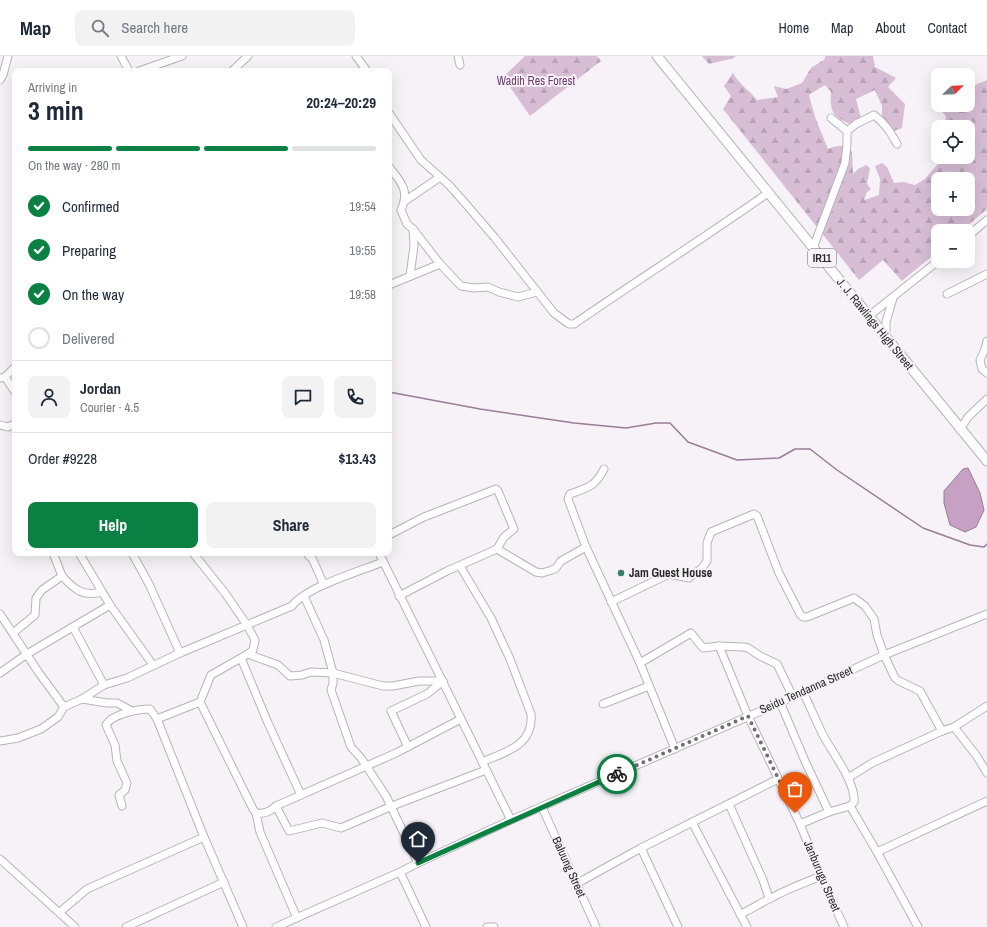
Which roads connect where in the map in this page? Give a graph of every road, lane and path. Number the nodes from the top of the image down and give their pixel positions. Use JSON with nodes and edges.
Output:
{"nodes":[{"id":1,"x":8,"y":56,"type":"edge"},
{"id":2,"x":121,"y":56,"type":"edge"},
{"id":3,"x":182,"y":56,"type":"edge"},
{"id":4,"x":248,"y":56,"type":"edge"},
{"id":5,"x":356,"y":56,"type":"edge"},
{"id":6,"x":458,"y":56,"type":"edge"},
{"id":7,"x":657,"y":56,"type":"edge"},
{"id":8,"x":460,"y":65,"type":"dead end"},
{"id":9,"x":127,"y":68,"type":"edge"},
{"id":10,"x":148,"y":68,"type":"edge"},
{"id":11,"x":235,"y":68,"type":"edge"},
{"id":12,"x":365,"y":68,"type":"edge"},
{"id":13,"x":0,"y":80,"type":"edge"},
{"id":14,"x":831,"y":118,"type":"dead end"},
{"id":15,"x":392,"y":119,"type":"edge"},
{"id":16,"x":847,"y":131,"type":"junction"},
{"id":17,"x":897,"y":144,"type":"dead end"},
{"id":18,"x":392,"y":171,"type":"edge"},
{"id":19,"x":440,"y":177,"type":"junction"},
{"id":20,"x":768,"y":193,"type":"junction"},
{"id":21,"x":405,"y":200,"type":"junction"},
{"id":22,"x":987,"y":220,"type":"edge"},
{"id":23,"x":413,"y":229,"type":"junction"},
{"id":24,"x":975,"y":230,"type":"edge"},
{"id":25,"x":814,"y":248,"type":"junction"},
{"id":26,"x":440,"y":264,"type":"junction"},
{"id":27,"x":931,"y":267,"type":"edge"},
{"id":28,"x":987,"y":274,"type":"edge"},
{"id":29,"x":410,"y":276,"type":"junction"},
{"id":30,"x":392,"y":284,"type":"edge"},
{"id":31,"x":536,"y":292,"type":"junction"},
{"id":32,"x":947,"y":294,"type":"dead end"},
{"id":33,"x":893,"y":298,"type":"junction"},
{"id":34,"x":869,"y":316,"type":"junction"},
{"id":35,"x":886,"y":338,"type":"junction"},
{"id":36,"x":987,"y":341,"type":"edge"},
{"id":37,"x":12,"y":369,"type":"edge"},
{"id":38,"x":987,"y":373,"type":"edge"},
{"id":39,"x":2,"y":377,"type":"edge"},
{"id":40,"x":12,"y":389,"type":"edge"},
{"id":41,"x":987,"y":399,"type":"edge"},
{"id":42,"x":0,"y":425,"type":"edge"},
{"id":43,"x":12,"y":425,"type":"edge"},
{"id":44,"x":960,"y":430,"type":"junction"},
{"id":45,"x":987,"y":461,"type":"edge"},
{"id":46,"x":604,"y":469,"type":"dead end"},
{"id":47,"x":392,"y":533,"type":"edge"},
{"id":48,"x":586,"y":547,"type":"junction"},
{"id":49,"x":497,"y":550,"type":"junction"},
{"id":50,"x":54,"y":556,"type":"edge"},
{"id":51,"x":81,"y":556,"type":"edge"},
{"id":52,"x":134,"y":556,"type":"edge"},
{"id":53,"x":195,"y":556,"type":"edge"},
{"id":54,"x":308,"y":556,"type":"edge"},
{"id":55,"x":380,"y":556,"type":"edge"},
{"id":56,"x":383,"y":562,"type":"junction"},
{"id":57,"x":460,"y":566,"type":"junction"},
{"id":58,"x":62,"y":576,"type":"junction"},
{"id":59,"x":324,"y":585,"type":"junction"},
{"id":60,"x":102,"y":592,"type":"junction"},
{"id":61,"x":304,"y":596,"type":"junction"},
{"id":62,"x":399,"y":596,"type":"junction"},
{"id":63,"x":612,"y":602,"type":"junction"},
{"id":64,"x":110,"y":605,"type":"junction"},
{"id":65,"x":0,"y":614,"type":"edge"},
{"id":66,"x":987,"y":614,"type":"edge"},
{"id":67,"x":247,"y":625,"type":"junction"},
{"id":68,"x":72,"y":627,"type":"junction"},
{"id":69,"x":14,"y":634,"type":"junction"},
{"id":70,"x":719,"y":646,"type":"junction"},
{"id":71,"x":180,"y":653,"type":"junction"},
{"id":72,"x":27,"y":654,"type":"junction"},
{"id":73,"x":248,"y":654,"type":"junction"},
{"id":74,"x":884,"y":655,"type":"junction"},
{"id":75,"x":241,"y":658,"type":"junction"},
{"id":76,"x":640,"y":663,"type":"junction"},
{"id":77,"x":153,"y":665,"type":"junction"},
{"id":78,"x":0,"y":673,"type":"edge"},
{"id":79,"x":333,"y":673,"type":"junction"},
{"id":80,"x":443,"y":681,"type":"junction"},
{"id":81,"x":104,"y":685,"type":"junction"},
{"id":82,"x":649,"y":686,"type":"junction"},
{"id":83,"x":803,"y":692,"type":"junction"},
{"id":84,"x":793,"y":697,"type":"junction"},
{"id":85,"x":82,"y":699,"type":"junction"},
{"id":86,"x":200,"y":702,"type":"junction"},
{"id":87,"x":780,"y":702,"type":"junction"},
{"id":88,"x":603,"y":704,"type":"dead end"},
{"id":89,"x":987,"y":706,"type":"edge"},
{"id":90,"x":64,"y":708,"type":"junction"},
{"id":91,"x":132,"y":711,"type":"junction"},
{"id":92,"x":748,"y":716,"type":"junction"},
{"id":93,"x":157,"y":719,"type":"junction"},
{"id":94,"x":461,"y":719,"type":"junction"},
{"id":95,"x":954,"y":726,"type":"junction"},
{"id":96,"x":942,"y":731,"type":"junction"},
{"id":97,"x":0,"y":741,"type":"edge"},
{"id":98,"x":408,"y":747,"type":"junction"},
{"id":99,"x":676,"y":749,"type":"junction"},
{"id":100,"x":482,"y":762,"type":"junction"},
{"id":101,"x":366,"y":766,"type":"junction"},
{"id":102,"x":486,"y":770,"type":"junction"},
{"id":103,"x":987,"y":773,"type":"edge"},
{"id":104,"x":848,"y":778,"type":"junction"},
{"id":105,"x":778,"y":779,"type":"junction"},
{"id":106,"x":301,"y":795,"type":"junction"},
{"id":107,"x":987,"y":801,"type":"edge"},
{"id":108,"x":728,"y":804,"type":"junction"},
{"id":109,"x":122,"y":806,"type":"dead end"},
{"id":110,"x":276,"y":806,"type":"junction"},
{"id":111,"x":392,"y":806,"type":"junction"},
{"id":112,"x":850,"y":806,"type":"junction"},
{"id":113,"x":542,"y":807,"type":"junction"},
{"id":114,"x":829,"y":812,"type":"junction"},
{"id":115,"x":256,"y":813,"type":"junction"},
{"id":116,"x":511,"y":820,"type":"junction"},
{"id":117,"x":692,"y":822,"type":"junction"},
{"id":118,"x":800,"y":824,"type":"junction"},
{"id":119,"x":204,"y":837,"type":"junction"},
{"id":120,"x":641,"y":848,"type":"junction"},
{"id":121,"x":877,"y":852,"type":"junction"},
{"id":122,"x":0,"y":859,"type":"edge"},
{"id":123,"x":418,"y":863,"type":"junction"},
{"id":124,"x":400,"y":872,"type":"junction"},
{"id":125,"x":821,"y":876,"type":"junction"},
{"id":126,"x":224,"y":882,"type":"junction"},
{"id":127,"x":576,"y":884,"type":"junction"},
{"id":128,"x":769,"y":898,"type":"junction"},
{"id":129,"x":60,"y":912,"type":"junction"},
{"id":130,"x":740,"y":914,"type":"junction"},
{"id":131,"x":294,"y":922,"type":"edge"},
{"id":132,"x":76,"y":927,"type":"edge"},
{"id":133,"x":126,"y":927,"type":"edge"},
{"id":134,"x":243,"y":927,"type":"edge"},
{"id":135,"x":276,"y":927,"type":"edge"},
{"id":136,"x":426,"y":927,"type":"edge"},
{"id":137,"x":487,"y":927,"type":"edge"},
{"id":138,"x":494,"y":927,"type":"edge"},
{"id":139,"x":596,"y":927,"type":"edge"},
{"id":140,"x":678,"y":927,"type":"edge"},
{"id":141,"x":747,"y":927,"type":"edge"},
{"id":142,"x":844,"y":927,"type":"edge"},
{"id":143,"x":918,"y":927,"type":"edge"}],
"edges":[{"from":1,"to":13,"type":"street"},
{"from":2,"to":9,"type":"street"},
{"from":3,"to":10,"type":"street"},
{"from":4,"to":11,"type":"street"},
{"from":5,"to":12,"type":"street"},
{"from":6,"to":8,"type":"street"},
{"from":7,"to":20,"type":"main road","name":"J. J. Rawlings High Street","number":"IR11"},
{"from":14,"to":16,"type":"street"},
{"from":15,"to":19,"type":"street"},
{"from":16,"to":17,"type":"street"},
{"from":16,"to":25,"type":"street"},
{"from":18,"to":21,"type":"street"},
{"from":19,"to":21,"type":"street"},
{"from":19,"to":31,"type":"street"},
{"from":20,"to":25,"type":"main road","name":"J. J. Rawlings High Street","number":"IR11"},
{"from":20,"to":31,"type":"street"},
{"from":21,"to":23,"type":"street"},
{"from":22,"to":24,"type":"street"},
{"from":23,"to":26,"type":"street"},
{"from":23,"to":29,"type":"street"},
{"from":25,"to":34,"type":"main road","name":"J. J. Rawlings High Street","number":"IR11"},
{"from":26,"to":29,"type":"street"},
{"from":26,"to":31,"type":"street"},
{"from":27,"to":33,"type":"street"},
{"from":28,"to":32,"type":"street"},
{"from":29,"to":30,"type":"street"},
{"from":33,"to":34,"type":"street"},
{"from":33,"to":35,"type":"street"},
{"from":34,"to":35,"type":"main road","name":"J. J. Rawlings High Street","number":"IR11"},
{"from":35,"to":44,"type":"main road","name":"J. J. Rawlings High Street","number":"IR11"},
{"from":36,"to":38,"type":"street"},
{"from":37,"to":39,"type":"street"},
{"from":39,"to":40,"type":"street"},
{"from":41,"to":44,"type":"street"},
{"from":42,"to":43,"type":"street"},
{"from":44,"to":45,"type":"main road","name":"J. J. Rawlings High Street","number":"IR11"},
{"from":46,"to":48,"type":"street"},
{"from":47,"to":49,"type":"street"},
{"from":48,"to":49,"type":"street"},
{"from":48,"to":63,"type":"street"},
{"from":49,"to":57,"type":"street"},
{"from":50,"to":58,"type":"street"},
{"from":51,"to":60,"type":"street"},
{"from":52,"to":71,"type":"street"},
{"from":53,"to":67,"type":"street"},
{"from":54,"to":59,"type":"street"},
{"from":55,"to":56,"type":"street"},
{"from":56,"to":59,"type":"street"},
{"from":56,"to":62,"type":"street"},
{"from":57,"to":62,"type":"street"},
{"from":57,"to":100,"type":"street"},
{"from":58,"to":60,"type":"street"},
{"from":58,"to":69,"type":"street"},
{"from":59,"to":61,"type":"street"},
{"from":60,"to":64,"type":"street"},
{"from":61,"to":67,"type":"street"},
{"from":61,"to":79,"type":"street"},
{"from":62,"to":80,"type":"street"},
{"from":63,"to":74,"type":"street"},
{"from":63,"to":76,"type":"street"},
{"from":64,"to":68,"type":"street"},
{"from":64,"to":77,"type":"street"},
{"from":65,"to":69,"type":"street"},
{"from":66,"to":74,"type":"street","name":"Seidu Tendanna Street"},
{"from":67,"to":71,"type":"street"},
{"from":67,"to":73,"type":"street"},
{"from":68,"to":72,"type":"street"},
{"from":68,"to":81,"type":"street"},
{"from":69,"to":72,"type":"street"},
{"from":70,"to":76,"type":"street"},
{"from":70,"to":84,"type":"street"},
{"from":70,"to":92,"type":"street","name":"Janburugu Street"},
{"from":71,"to":77,"type":"street"},
{"from":72,"to":78,"type":"street"},
{"from":72,"to":90,"type":"street"},
{"from":73,"to":75,"type":"street"},
{"from":73,"to":79,"type":"street"},
{"from":74,"to":83,"type":"street","name":"Seidu Tendanna Street"},
{"from":74,"to":96,"type":"street"},
{"from":75,"to":86,"type":"street"},
{"from":75,"to":106,"type":"street"},
{"from":76,"to":82,"type":"street"},
{"from":77,"to":81,"type":"street"},
{"from":79,"to":80,"type":"street"},
{"from":79,"to":101,"type":"street"},
{"from":80,"to":94,"type":"street"},
{"from":80,"to":98,"type":"street"},
{"from":81,"to":85,"type":"street"},
{"from":82,"to":88,"type":"street"},
{"from":82,"to":99,"type":"street"},
{"from":83,"to":84,"type":"street","name":"Seidu Tendanna Street"},
{"from":83,"to":104,"type":"street"},
{"from":84,"to":87,"type":"street","name":"Seidu Tendanna Street"},
{"from":85,"to":90,"type":"street"},
{"from":85,"to":91,"type":"street"},
{"from":86,"to":93,"type":"street"},
{"from":86,"to":115,"type":"street"},
{"from":87,"to":92,"type":"street","name":"Seidu Tendanna Street"},
{"from":87,"to":114,"type":"street"},
{"from":89,"to":95,"type":"street"},
{"from":90,"to":97,"type":"street"},
{"from":91,"to":93,"type":"street"},
{"from":91,"to":109,"type":"street"},
{"from":92,"to":99,"type":"street","name":"Seidu Tendanna Street"},
{"from":92,"to":105,"type":"street","name":"Janburugu Street"},
{"from":93,"to":119,"type":"street"},
{"from":94,"to":98,"type":"street"},
{"from":94,"to":100,"type":"street"},
{"from":95,"to":96,"type":"street"},
{"from":95,"to":103,"type":"street"},
{"from":96,"to":104,"type":"street"},
{"from":98,"to":101,"type":"street"},
{"from":99,"to":113,"type":"street","name":"Seidu Tendanna Street"},
{"from":100,"to":102,"type":"street"},
{"from":101,"to":106,"type":"street"},
{"from":101,"to":111,"type":"street"},
{"from":102,"to":111,"type":"street"},
{"from":102,"to":116,"type":"street"},
{"from":104,"to":112,"type":"street"},
{"from":105,"to":108,"type":"street"},
{"from":105,"to":118,"type":"street","name":"Janburugu Street"},
{"from":106,"to":110,"type":"street"},
{"from":107,"to":121,"type":"street"},
{"from":108,"to":117,"type":"street"},
{"from":108,"to":128,"type":"street"},
{"from":110,"to":111,"type":"street"},
{"from":110,"to":115,"type":"street"},
{"from":111,"to":123,"type":"street"},
{"from":112,"to":114,"type":"street"},
{"from":112,"to":121,"type":"street"},
{"from":113,"to":116,"type":"street","name":"Seidu Tendanna Street"},
{"from":113,"to":127,"type":"street","name":"Baluung Street"},
{"from":114,"to":118,"type":"street"},
{"from":115,"to":131,"type":"street"},
{"from":116,"to":123,"type":"street","name":"Seidu Tendanna Street"},
{"from":117,"to":120,"type":"street"},
{"from":117,"to":130,"type":"street"},
{"from":118,"to":125,"type":"street","name":"Janburugu Street"},
{"from":119,"to":126,"type":"street"},
{"from":119,"to":129,"type":"street"},
{"from":120,"to":127,"type":"street"},
{"from":120,"to":140,"type":"street"},
{"from":121,"to":143,"type":"street"},
{"from":122,"to":129,"type":"street"},
{"from":123,"to":124,"type":"street","name":"Seidu Tendanna Street"},
{"from":124,"to":131,"type":"street","name":"Seidu Tendanna Street"},
{"from":124,"to":136,"type":"street"},
{"from":125,"to":128,"type":"street"},
{"from":125,"to":142,"type":"street","name":"Janburugu Street"},
{"from":126,"to":133,"type":"street"},
{"from":126,"to":134,"type":"street"},
{"from":127,"to":139,"type":"street","name":"Baluung Street"},
{"from":128,"to":130,"type":"street"},
{"from":129,"to":132,"type":"street"},
{"from":130,"to":141,"type":"street"},
{"from":131,"to":135,"type":"street","name":"Seidu Tendanna Street"},
{"from":137,"to":138,"type":"street"}]}
